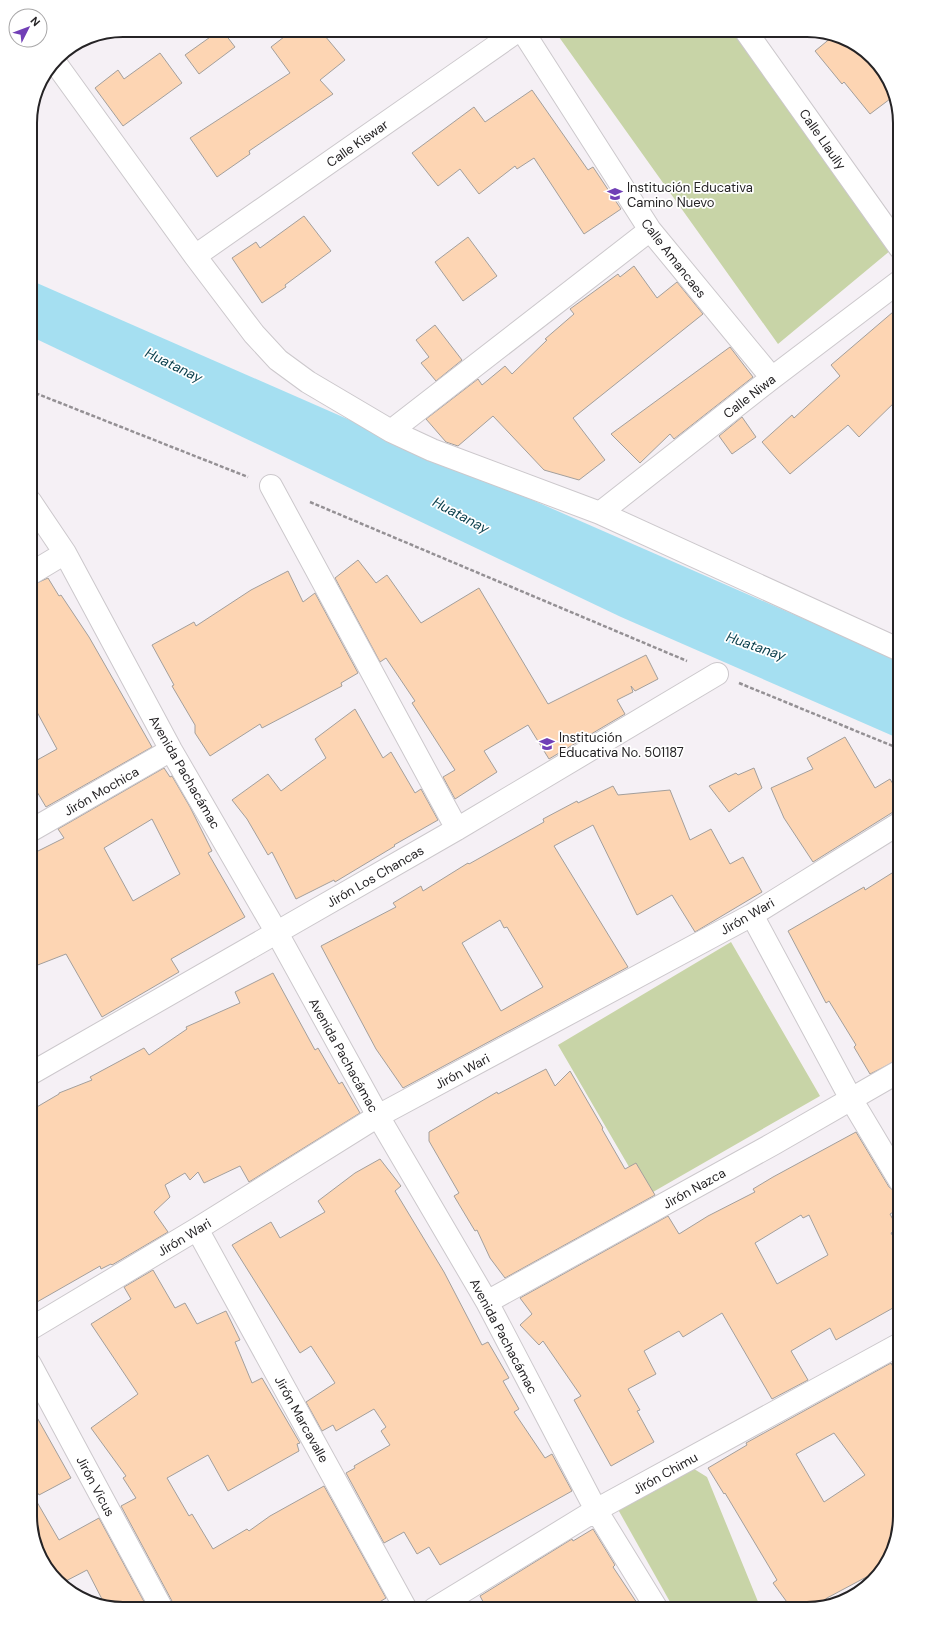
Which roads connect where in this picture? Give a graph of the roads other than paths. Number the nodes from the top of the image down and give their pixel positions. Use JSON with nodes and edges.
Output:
{"nodes":[{"id":1,"x":510,"y":37,"type":"edge"},
{"id":2,"x":525,"y":37,"type":"edge"},
{"id":3,"x":750,"y":37,"type":"edge"},
{"id":4,"x":58,"y":66,"type":"edge"},
{"id":5,"x":650,"y":230,"type":"junction"},
{"id":6,"x":893,"y":238,"type":"edge"},
{"id":7,"x":195,"y":256,"type":"junction"},
{"id":8,"x":893,"y":286,"type":"edge"},
{"id":9,"x":772,"y":378,"type":"junction"},
{"id":10,"x":391,"y":431,"type":"junction"},
{"id":11,"x":271,"y":486,"type":"road end"},
{"id":12,"x":37,"y":511,"type":"edge"},
{"id":13,"x":600,"y":513,"type":"junction"},
{"id":14,"x":65,"y":553,"type":"junction"},
{"id":15,"x":37,"y":570,"type":"edge"},
{"id":16,"x":893,"y":647,"type":"edge"},
{"id":17,"x":717,"y":674,"type":"road end"},
{"id":18,"x":171,"y":750,"type":"junction"},
{"id":19,"x":37,"y":827,"type":"edge"},
{"id":20,"x":893,"y":827,"type":"edge"},
{"id":21,"x":457,"y":829,"type":"junction"},
{"id":22,"x":752,"y":915,"type":"junction"},
{"id":23,"x":277,"y":933,"type":"junction"},
{"id":24,"x":37,"y":1070,"type":"edge"},
{"id":25,"x":893,"y":1074,"type":"edge"},
{"id":26,"x":851,"y":1099,"type":"junction"},
{"id":27,"x":378,"y":1116,"type":"junction"},
{"id":28,"x":893,"y":1169,"type":"edge"},
{"id":29,"x":197,"y":1229,"type":"junction"},
{"id":30,"x":487,"y":1302,"type":"junction"},
{"id":31,"x":37,"y":1325,"type":"edge"},
{"id":32,"x":893,"y":1348,"type":"edge"},
{"id":33,"x":37,"y":1377,"type":"edge"},
{"id":34,"x":596,"y":1510,"type":"junction"},
{"id":35,"x":158,"y":1602,"type":"edge"},
{"id":36,"x":402,"y":1602,"type":"edge"},
{"id":37,"x":445,"y":1602,"type":"edge"},
{"id":38,"x":653,"y":1602,"type":"edge"}],
"edges":[{"from":1,"to":7,"type":"street","name":"Calle Kiswar"},
{"from":2,"to":5,"type":"street","name":"Calle Amancaes"},
{"from":3,"to":6,"type":"street","name":"Calle Llaully"},
{"from":4,"to":7,"type":"street"},
{"from":5,"to":9,"type":"street","name":"Calle Amancaes"},
{"from":5,"to":10,"type":"street"},
{"from":7,"to":10,"type":"street"},
{"from":8,"to":9,"type":"street","name":"Calle Niwa"},
{"from":9,"to":13,"type":"street","name":"Calle Niwa"},
{"from":10,"to":13,"type":"street"},
{"from":11,"to":21,"type":"street"},
{"from":12,"to":14,"type":"street","name":"Avenida Pachacámac"},
{"from":13,"to":16,"type":"street"},
{"from":14,"to":15,"type":"street"},
{"from":14,"to":18,"type":"street","name":"Avenida Pachacámac"},
{"from":17,"to":21,"type":"street","name":"Jirón Los Chancas"},
{"from":18,"to":19,"type":"street","name":"Jirón Mochica"},
{"from":18,"to":23,"type":"street","name":"Avenida Pachacámac"},
{"from":20,"to":22,"type":"street","name":"Jirón Wari"},
{"from":21,"to":23,"type":"street","name":"Jirón Los Chancas"},
{"from":22,"to":26,"type":"street"},
{"from":22,"to":27,"type":"street","name":"Jirón Wari"},
{"from":23,"to":24,"type":"street","name":"Jirón Los Chancas"},
{"from":23,"to":27,"type":"street","name":"Avenida Pachacámac"},
{"from":25,"to":26,"type":"street","name":"Jirón Nazca"},
{"from":26,"to":28,"type":"street"},
{"from":26,"to":30,"type":"street","name":"Jirón Nazca"},
{"from":27,"to":29,"type":"street","name":"Jirón Wari"},
{"from":27,"to":30,"type":"street","name":"Avenida Pachacámac"},
{"from":29,"to":31,"type":"street","name":"Jirón Wari"},
{"from":29,"to":36,"type":"street","name":"Jirón Marcavalle"},
{"from":30,"to":34,"type":"street","name":"Avenida Pachacámac"},
{"from":32,"to":34,"type":"street","name":"Jirón Chimu"},
{"from":33,"to":35,"type":"street","name":"Jirón Vicus"},
{"from":34,"to":37,"type":"street","name":"Jirón Chimu"},
{"from":34,"to":38,"type":"street","name":"Avenida Pachacámac"}]}
